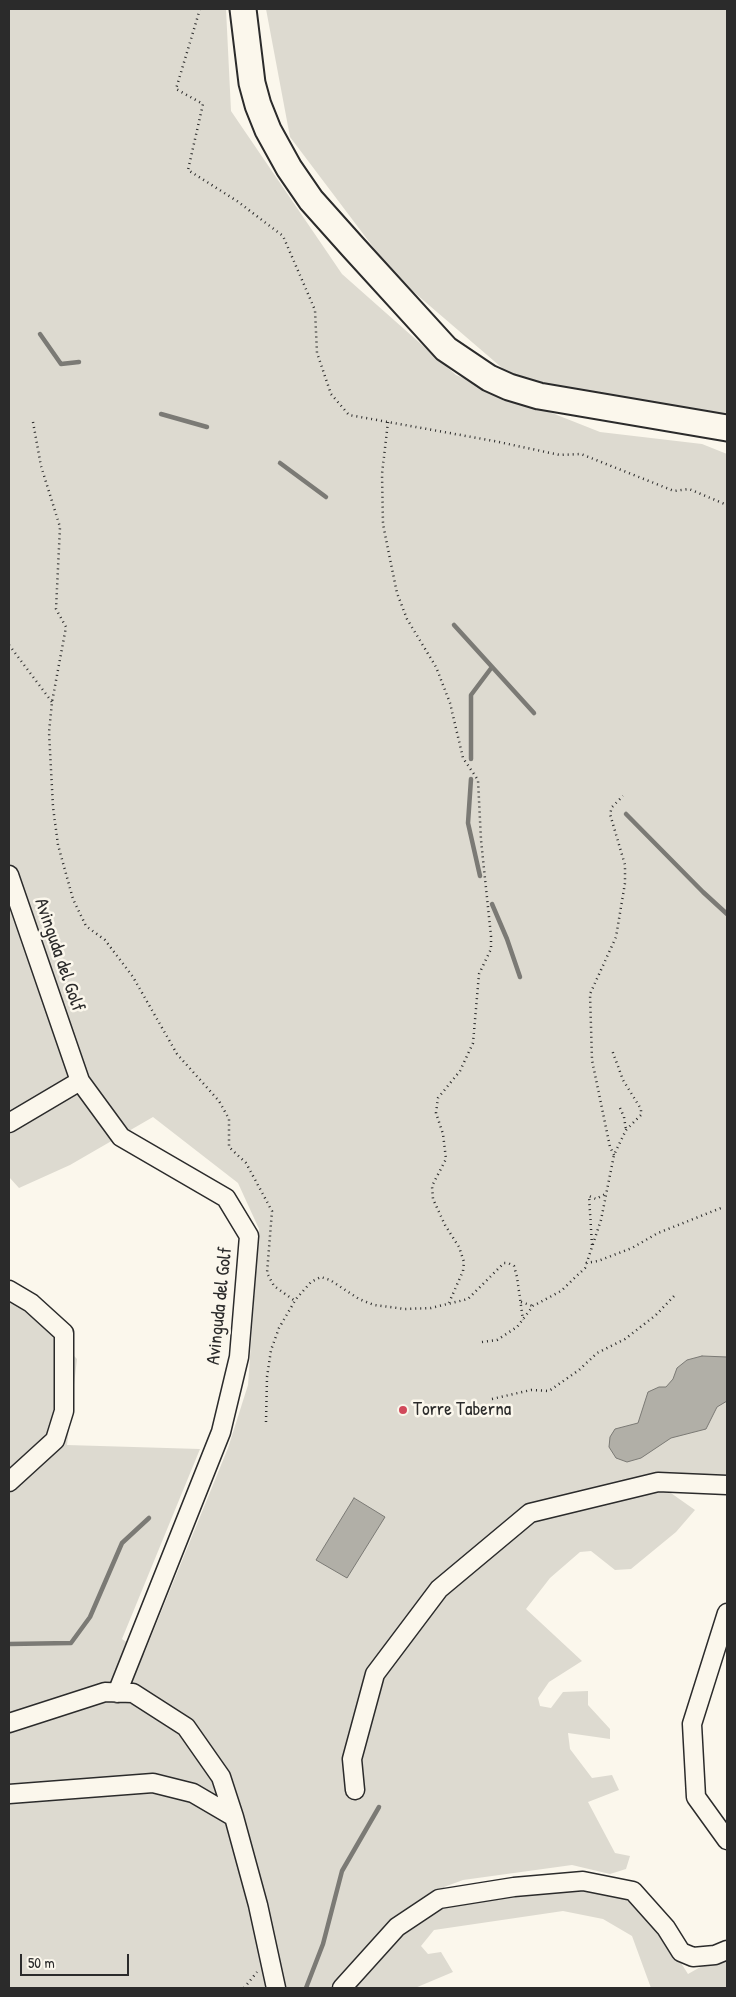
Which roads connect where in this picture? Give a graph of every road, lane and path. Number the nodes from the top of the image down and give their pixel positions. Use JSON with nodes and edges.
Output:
{"nodes":[{"id":1,"x":200,"y":9,"type":"edge"},
{"id":2,"x":243,"y":9,"type":"edge"},
{"id":3,"x":33,"y":422,"type":"dead end"},
{"id":4,"x":388,"y":422,"type":"junction"},
{"id":5,"x":727,"y":428,"type":"edge"},
{"id":6,"x":727,"y":505,"type":"edge"},
{"id":7,"x":9,"y":645,"type":"edge"},
{"id":8,"x":52,"y":702,"type":"junction"},
{"id":9,"x":623,"y":796,"type":"dead end"},
{"id":10,"x":9,"y":875,"type":"edge"},
{"id":11,"x":612,"y":1050,"type":"dead end"},
{"id":12,"x":80,"y":1082,"type":"junction"},
{"id":13,"x":620,"y":1108,"type":"dead end"},
{"id":14,"x":9,"y":1123,"type":"edge"},
{"id":15,"x":626,"y":1130,"type":"junction"},
{"id":16,"x":614,"y":1155,"type":"junction"},
{"id":17,"x":608,"y":1193,"type":"junction"},
{"id":18,"x":721,"y":1208,"type":"dead end"},
{"id":19,"x":592,"y":1246,"type":"junction"},
{"id":20,"x":586,"y":1263,"type":"junction"},
{"id":21,"x":9,"y":1290,"type":"edge"},
{"id":22,"x":675,"y":1295,"type":"dead end"},
{"id":23,"x":295,"y":1301,"type":"junction"},
{"id":24,"x":521,"y":1302,"type":"junction"},
{"id":25,"x":448,"y":1304,"type":"junction"},
{"id":26,"x":533,"y":1306,"type":"junction"},
{"id":27,"x":523,"y":1320,"type":"junction"},
{"id":28,"x":482,"y":1342,"type":"dead end"},
{"id":29,"x":492,"y":1399,"type":"dead end"},
{"id":30,"x":266,"y":1422,"type":"dead end"},
{"id":31,"x":9,"y":1482,"type":"edge"},
{"id":32,"x":727,"y":1485,"type":"edge"},
{"id":33,"x":727,"y":1613,"type":"edge"},
{"id":34,"x":117,"y":1693,"type":"junction"},
{"id":35,"x":9,"y":1723,"type":"edge"},
{"id":36,"x":356,"y":1790,"type":"dead end"},
{"id":37,"x":9,"y":1794,"type":"edge"},
{"id":38,"x":234,"y":1817,"type":"junction"},
{"id":39,"x":727,"y":1840,"type":"edge"},
{"id":40,"x":727,"y":1950,"type":"edge"},
{"id":41,"x":276,"y":1988,"type":"edge"},
{"id":42,"x":342,"y":1988,"type":"edge"}],
"edges":[{"from":1,"to":4,"type":"path"},
{"from":2,"to":5,"type":"main road"},
{"from":3,"to":8,"type":"path"},
{"from":4,"to":6,"type":"path"},
{"from":4,"to":25,"type":"path"},
{"from":7,"to":8,"type":"path"},
{"from":8,"to":23,"type":"path"},
{"from":9,"to":16,"type":"path"},
{"from":10,"to":12,"type":"street","name":"Avinguda del Golf"},
{"from":11,"to":15,"type":"path"},
{"from":12,"to":14,"type":"street"},
{"from":12,"to":34,"type":"street","name":"Avinguda del Golf"},
{"from":13,"to":15,"type":"path"},
{"from":15,"to":16,"type":"path"},
{"from":16,"to":17,"type":"path"},
{"from":17,"to":19,"type":"path"},
{"from":17,"to":19,"type":"path"},
{"from":18,"to":20,"type":"path"},
{"from":19,"to":20,"type":"path"},
{"from":20,"to":26,"type":"path"},
{"from":21,"to":31,"type":"street"},
{"from":22,"to":29,"type":"path"},
{"from":23,"to":25,"type":"path"},
{"from":23,"to":30,"type":"path"},
{"from":24,"to":25,"type":"path"},
{"from":24,"to":26,"type":"path"},
{"from":24,"to":27,"type":"path"},
{"from":26,"to":27,"type":"path"},
{"from":27,"to":28,"type":"path"},
{"from":32,"to":36,"type":"street"},
{"from":33,"to":39,"type":"street"},
{"from":34,"to":35,"type":"street"},
{"from":34,"to":38,"type":"street"},
{"from":37,"to":38,"type":"street"},
{"from":38,"to":41,"type":"street"},
{"from":40,"to":42,"type":"street"}]}
